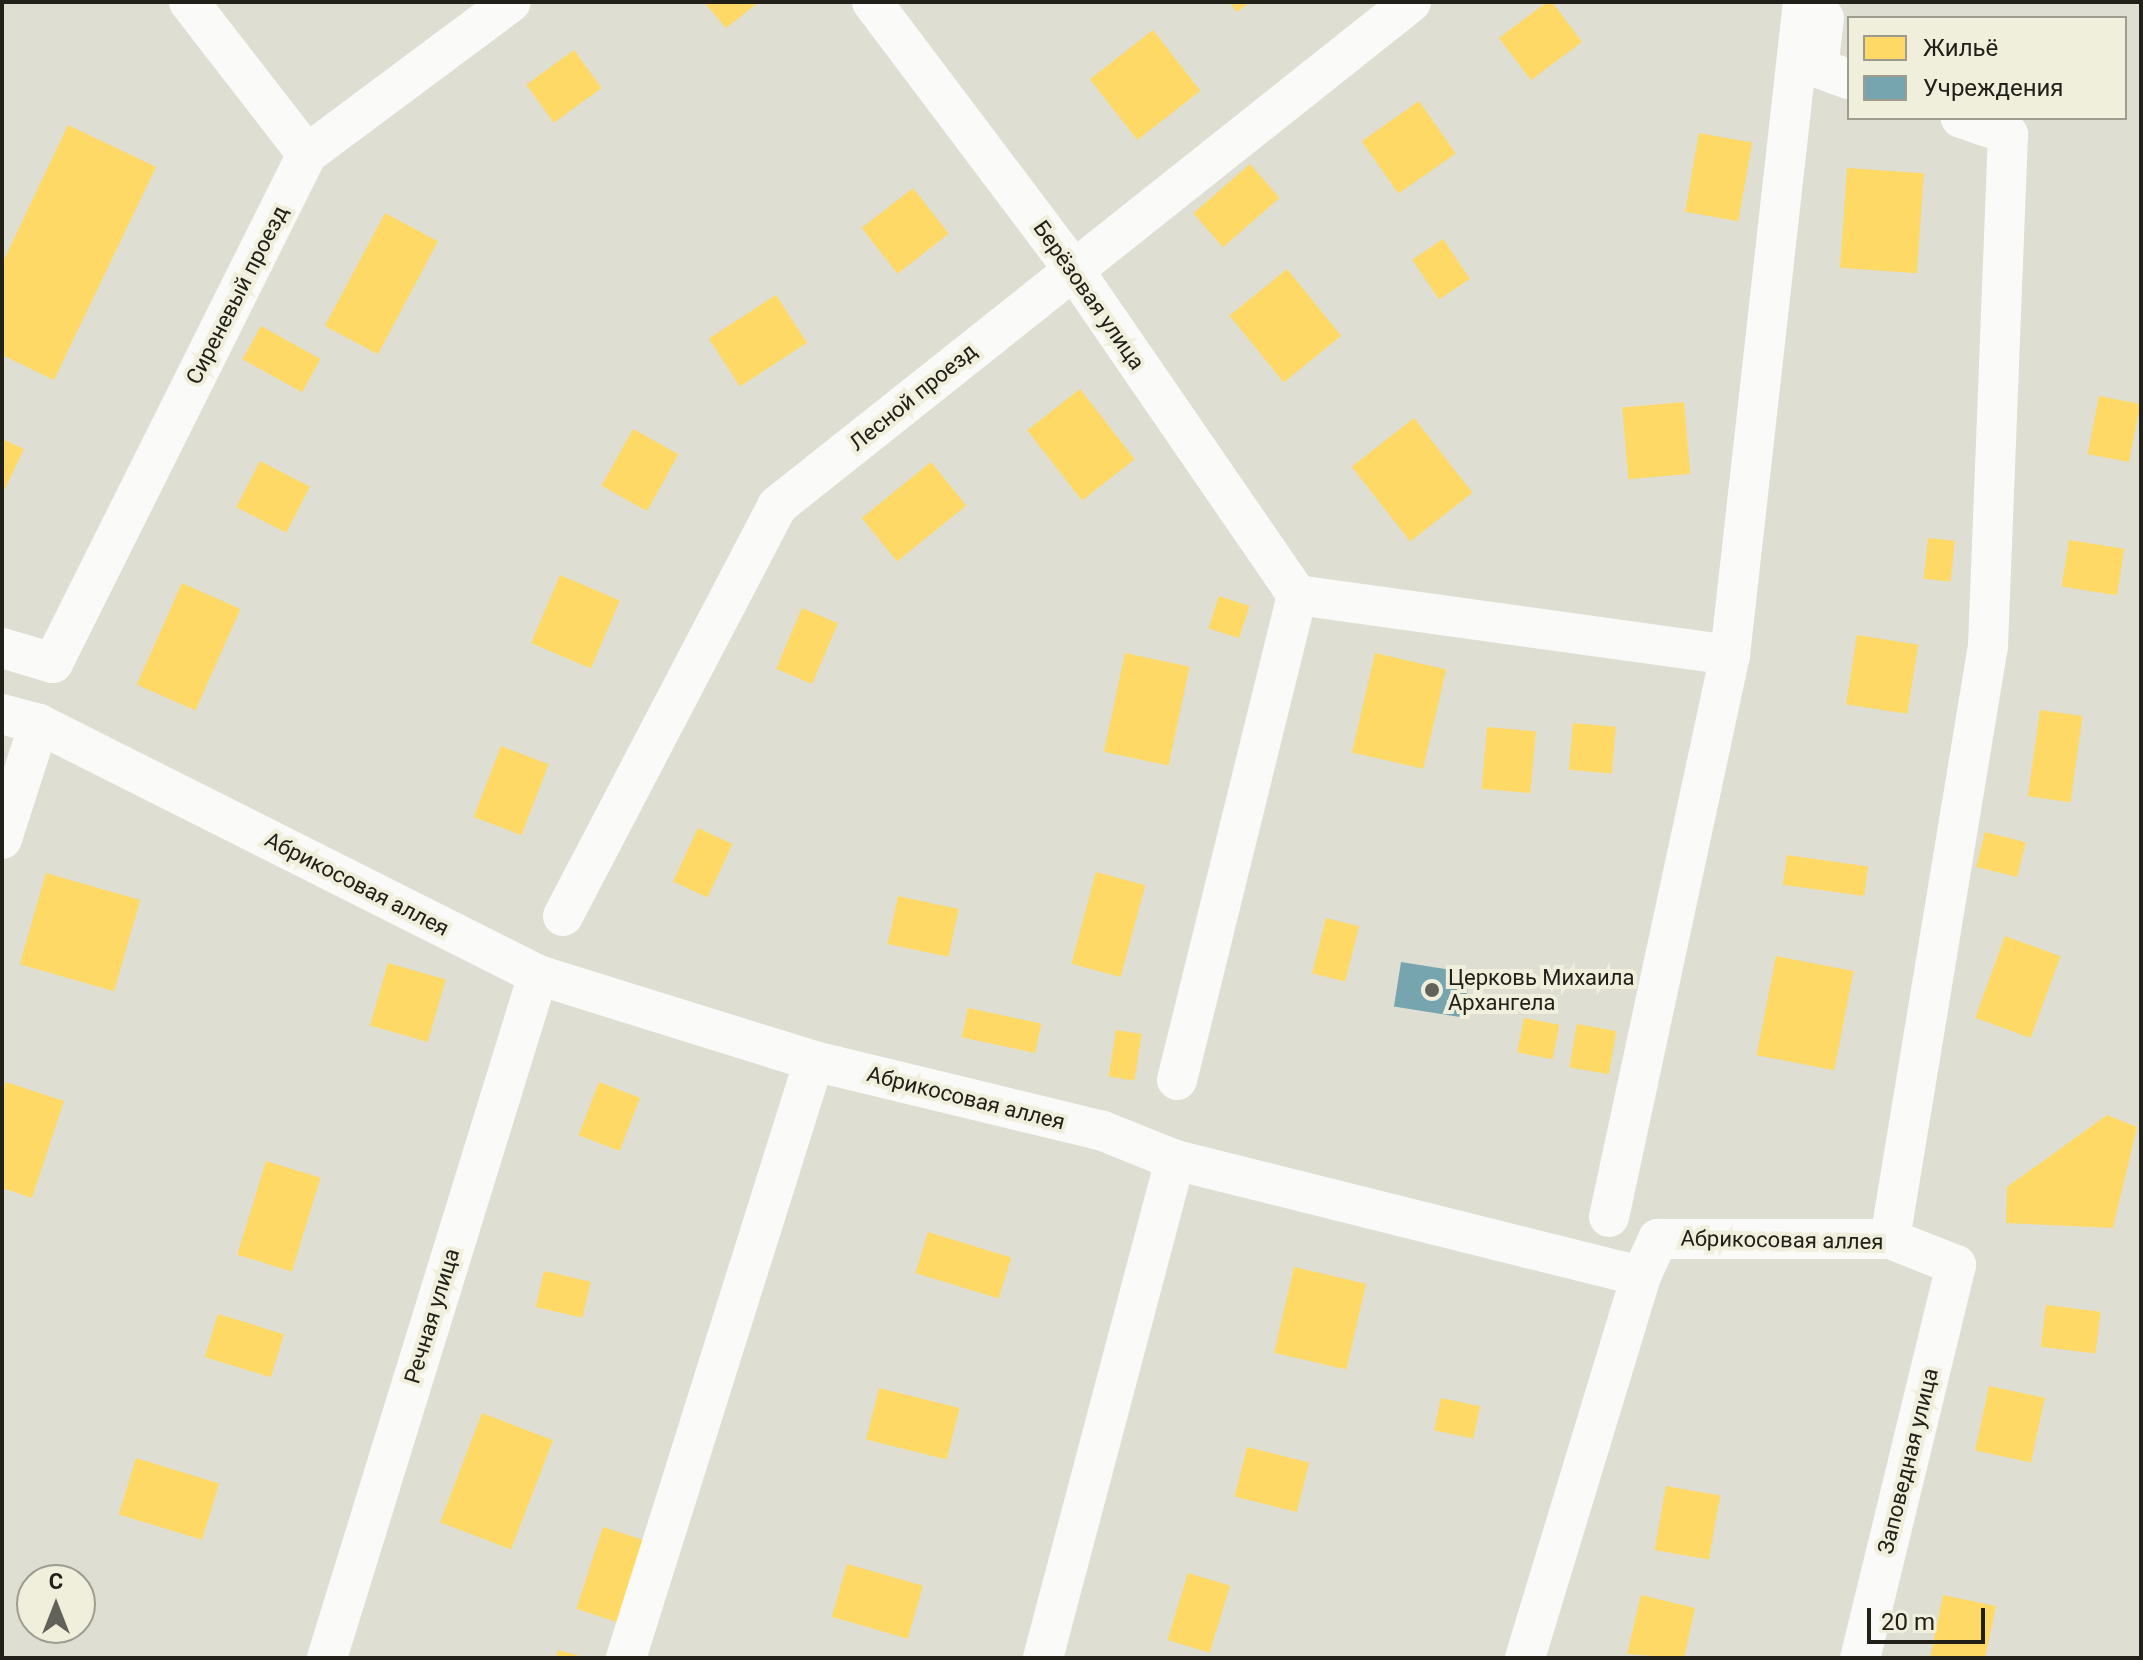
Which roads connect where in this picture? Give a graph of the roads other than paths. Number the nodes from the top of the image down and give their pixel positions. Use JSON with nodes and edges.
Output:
{"nodes":[{"id":1,"x":189,"y":2,"type":"edge"},
{"id":2,"x":511,"y":2,"type":"edge"},
{"id":3,"x":872,"y":2,"type":"edge"},
{"id":4,"x":1411,"y":2,"type":"edge"},
{"id":5,"x":1803,"y":2,"type":"edge"},
{"id":6,"x":1825,"y":2,"type":"edge"},
{"id":7,"x":1847,"y":78,"type":"edge"},
{"id":8,"x":1967,"y":120,"type":"edge"},
{"id":9,"x":307,"y":154,"type":"junction"},
{"id":10,"x":1073,"y":269,"type":"junction"},
{"id":11,"x":1297,"y":595,"type":"junction"},
{"id":12,"x":2,"y":648,"type":"edge"},
{"id":13,"x":1730,"y":655,"type":"junction"},
{"id":14,"x":20,"y":719,"type":"edge"},
{"id":15,"x":2,"y":839,"type":"edge"},
{"id":16,"x":563,"y":916,"type":"dead end"},
{"id":17,"x":538,"y":975,"type":"junction"},
{"id":18,"x":814,"y":1061,"type":"junction"},
{"id":19,"x":1177,"y":1080,"type":"dead end"},
{"id":20,"x":1175,"y":1160,"type":"junction"},
{"id":21,"x":1609,"y":1217,"type":"dead end"},
{"id":22,"x":1890,"y":1239,"type":"junction"},
{"id":23,"x":1956,"y":1265,"type":"joint"},
{"id":24,"x":1641,"y":1276,"type":"junction"},
{"id":25,"x":327,"y":1658,"type":"edge"},
{"id":26,"x":626,"y":1658,"type":"edge"},
{"id":27,"x":1043,"y":1658,"type":"edge"},
{"id":28,"x":1525,"y":1658,"type":"edge"},
{"id":29,"x":1860,"y":1658,"type":"edge"}],
"edges":[{"from":1,"to":9,"type":"street"},
{"from":2,"to":9,"type":"street","name":"Сиреневый проезд"},
{"from":3,"to":10,"type":"street","name":"Берёзовая улица"},
{"from":4,"to":10,"type":"street","name":"Лесной проезд"},
{"from":5,"to":13,"type":"street"},
{"from":6,"to":7,"type":"street"},
{"from":8,"to":22,"type":"street"},
{"from":9,"to":12,"type":"street","name":"Сиреневый проезд"},
{"from":10,"to":11,"type":"street","name":"Берёзовая улица"},
{"from":10,"to":16,"type":"street","name":"Лесной проезд"},
{"from":11,"to":13,"type":"street"},
{"from":11,"to":19,"type":"street"},
{"from":13,"to":21,"type":"street"},
{"from":14,"to":15,"type":"street"},
{"from":14,"to":17,"type":"street","name":"Абрикосовая аллея"},
{"from":17,"to":18,"type":"street","name":"Абрикосовая аллея"},
{"from":17,"to":25,"type":"street","name":"Речная улица"},
{"from":18,"to":20,"type":"street","name":"Абрикосовая аллея"},
{"from":18,"to":26,"type":"street"},
{"from":20,"to":24,"type":"street","name":"Абрикосовая аллея"},
{"from":20,"to":27,"type":"street"},
{"from":22,"to":23,"type":"street","name":"Абрикосовая аллея"},
{"from":22,"to":24,"type":"street","name":"Абрикосовая аллея"},
{"from":23,"to":29,"type":"street","name":"Заповедная улица"},
{"from":24,"to":28,"type":"street"}]}
